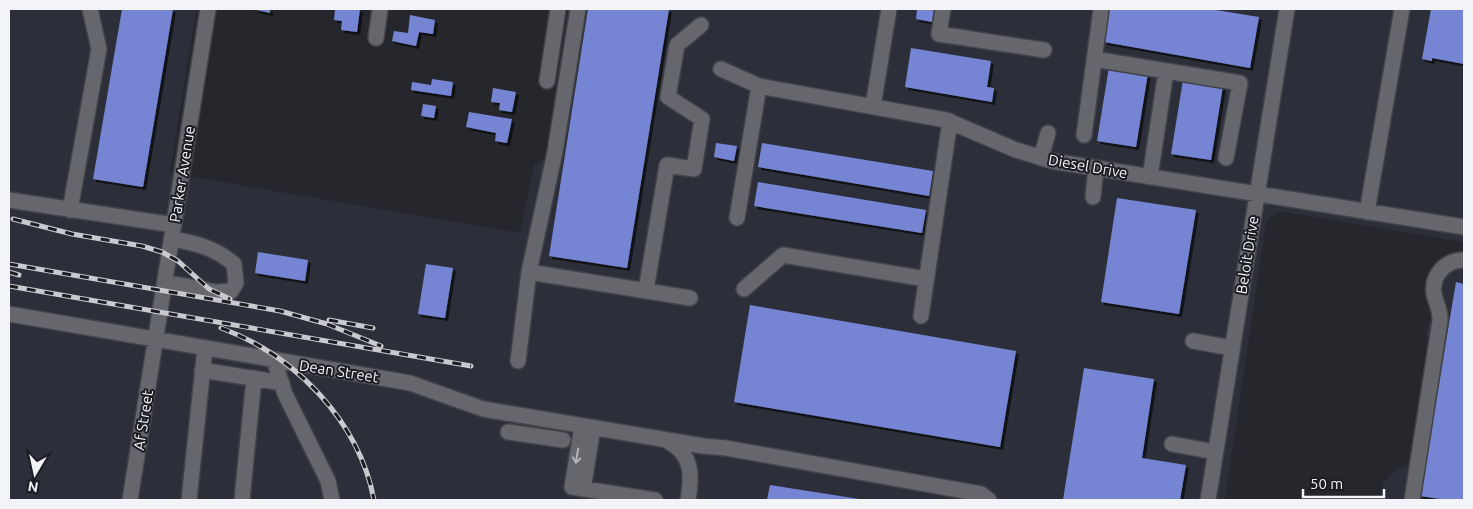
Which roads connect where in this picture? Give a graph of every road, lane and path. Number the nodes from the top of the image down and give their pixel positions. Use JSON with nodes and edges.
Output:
{"nodes":[{"id":1,"x":90,"y":9,"type":"edge"},
{"id":2,"x":208,"y":9,"type":"edge"},
{"id":3,"x":380,"y":9,"type":"edge"},
{"id":4,"x":558,"y":9,"type":"edge"},
{"id":5,"x":578,"y":9,"type":"edge"},
{"id":6,"x":889,"y":9,"type":"edge"},
{"id":7,"x":943,"y":9,"type":"edge"},
{"id":8,"x":1100,"y":9,"type":"edge"},
{"id":9,"x":1287,"y":9,"type":"edge"},
{"id":10,"x":1402,"y":9,"type":"edge"},
{"id":11,"x":701,"y":25,"type":"dead end"},
{"id":12,"x":376,"y":38,"type":"dead end"},
{"id":13,"x":1044,"y":50,"type":"dead end"},
{"id":14,"x":1094,"y":59,"type":"junction"},
{"id":15,"x":721,"y":69,"type":"dead end"},
{"id":16,"x":1166,"y":71,"type":"junction"},
{"id":17,"x":547,"y":81,"type":"dead end"},
{"id":18,"x":759,"y":86,"type":"junction"},
{"id":19,"x":873,"y":106,"type":"junction"},
{"id":20,"x":950,"y":121,"type":"junction"},
{"id":21,"x":1048,"y":133,"type":"dead end"},
{"id":22,"x":1084,"y":135,"type":"dead end"},
{"id":23,"x":1041,"y":158,"type":"junction"},
{"id":24,"x":1226,"y":158,"type":"dead end"},
{"id":25,"x":1096,"y":168,"type":"junction"},
{"id":26,"x":1150,"y":177,"type":"junction"},
{"id":27,"x":1257,"y":194,"type":"junction"},
{"id":28,"x":1093,"y":197,"type":"dead end"},
{"id":29,"x":9,"y":200,"type":"edge"},
{"id":30,"x":70,"y":210,"type":"junction"},
{"id":31,"x":1367,"y":212,"type":"junction"},
{"id":32,"x":737,"y":218,"type":"dead end"},
{"id":33,"x":1464,"y":227,"type":"edge"},
{"id":34,"x":173,"y":232,"type":"junction"},
{"id":35,"x":1464,"y":260,"type":"edge"},
{"id":36,"x":529,"y":272,"type":"junction"},
{"id":37,"x":926,"y":279,"type":"junction"},
{"id":38,"x":165,"y":282,"type":"junction"},
{"id":39,"x":744,"y":288,"type":"dead end"},
{"id":40,"x":646,"y":290,"type":"junction"},
{"id":41,"x":690,"y":298,"type":"dead end"},
{"id":42,"x":9,"y":314,"type":"edge"},
{"id":43,"x":921,"y":316,"type":"dead end"},
{"id":44,"x":156,"y":339,"type":"junction"},
{"id":45,"x":1193,"y":341,"type":"dead end"},
{"id":46,"x":205,"y":348,"type":"junction"},
{"id":47,"x":1232,"y":348,"type":"junction"},
{"id":48,"x":274,"y":360,"type":"junction"},
{"id":49,"x":518,"y":361,"type":"dead end"},
{"id":50,"x":202,"y":370,"type":"junction"},
{"id":51,"x":254,"y":378,"type":"junction"},
{"id":52,"x":282,"y":383,"type":"junction"},
{"id":53,"x":587,"y":426,"type":"junction"},
{"id":54,"x":508,"y":432,"type":"dead end"},
{"id":55,"x":563,"y":440,"type":"dead end"},
{"id":56,"x":665,"y":440,"type":"junction"},
{"id":57,"x":1172,"y":444,"type":"dead end"},
{"id":58,"x":1216,"y":452,"type":"junction"},
{"id":59,"x":130,"y":500,"type":"edge"},
{"id":60,"x":189,"y":500,"type":"edge"},
{"id":61,"x":242,"y":500,"type":"edge"},
{"id":62,"x":332,"y":500,"type":"edge"},
{"id":63,"x":655,"y":500,"type":"edge"},
{"id":64,"x":688,"y":500,"type":"edge"},
{"id":65,"x":989,"y":500,"type":"edge"},
{"id":66,"x":1208,"y":500,"type":"edge"},
{"id":67,"x":1412,"y":500,"type":"edge"}],
"edges":[{"from":1,"to":30,"type":"street"},
{"from":2,"to":34,"type":"street","name":"Parker Avenue"},
{"from":3,"to":12,"type":"street"},
{"from":4,"to":17,"type":"street"},
{"from":5,"to":36,"type":"street"},
{"from":6,"to":19,"type":"street"},
{"from":7,"to":13,"type":"street"},
{"from":8,"to":14,"type":"street"},
{"from":9,"to":27,"type":"street","name":"Beloit Drive"},
{"from":10,"to":31,"type":"street"},
{"from":11,"to":40,"type":"street"},
{"from":14,"to":16,"type":"street"},
{"from":14,"to":22,"type":"street"},
{"from":15,"to":18,"type":"street","name":"Diesel Drive"},
{"from":16,"to":24,"type":"street"},
{"from":16,"to":26,"type":"street"},
{"from":18,"to":19,"type":"street","name":"Diesel Drive"},
{"from":18,"to":32,"type":"street"},
{"from":19,"to":20,"type":"street","name":"Diesel Drive"},
{"from":20,"to":23,"type":"street","name":"Diesel Drive"},
{"from":20,"to":37,"type":"street"},
{"from":21,"to":23,"type":"street"},
{"from":23,"to":25,"type":"street","name":"Diesel Drive"},
{"from":25,"to":26,"type":"street","name":"Diesel Drive"},
{"from":25,"to":28,"type":"street"},
{"from":26,"to":27,"type":"street","name":"Diesel Drive"},
{"from":27,"to":31,"type":"street","name":"Diesel Drive"},
{"from":27,"to":47,"type":"street","name":"Beloit Drive"},
{"from":29,"to":30,"type":"street"},
{"from":30,"to":34,"type":"street"},
{"from":31,"to":33,"type":"street","name":"Diesel Drive"},
{"from":34,"to":38,"type":"street","name":"Parker Avenue"},
{"from":34,"to":38,"type":"street"},
{"from":35,"to":67,"type":"street"},
{"from":36,"to":40,"type":"street"},
{"from":36,"to":49,"type":"street"},
{"from":37,"to":39,"type":"street"},
{"from":37,"to":43,"type":"street"},
{"from":38,"to":44,"type":"street","name":"Parker Avenue"},
{"from":40,"to":41,"type":"street"},
{"from":42,"to":44,"type":"street","name":"Dean Street"},
{"from":44,"to":46,"type":"street","name":"Dean Street"},
{"from":44,"to":59,"type":"street","name":"Af Street"},
{"from":45,"to":47,"type":"street"},
{"from":46,"to":48,"type":"street","name":"Dean Street"},
{"from":46,"to":50,"type":"street"},
{"from":47,"to":58,"type":"street","name":"Beloit Drive"},
{"from":48,"to":52,"type":"street"},
{"from":48,"to":53,"type":"street","name":"Dean Street"},
{"from":50,"to":51,"type":"street"},
{"from":50,"to":60,"type":"street"},
{"from":51,"to":52,"type":"street"},
{"from":51,"to":61,"type":"street"},
{"from":52,"to":62,"type":"street"},
{"from":53,"to":56,"type":"street","name":"Dean Street"},
{"from":53,"to":63,"type":"street"},
{"from":54,"to":55,"type":"street"},
{"from":56,"to":64,"type":"street"},
{"from":56,"to":65,"type":"street","name":"Dean Street"},
{"from":57,"to":58,"type":"street"},
{"from":58,"to":66,"type":"street","name":"Beloit Drive"}]}
